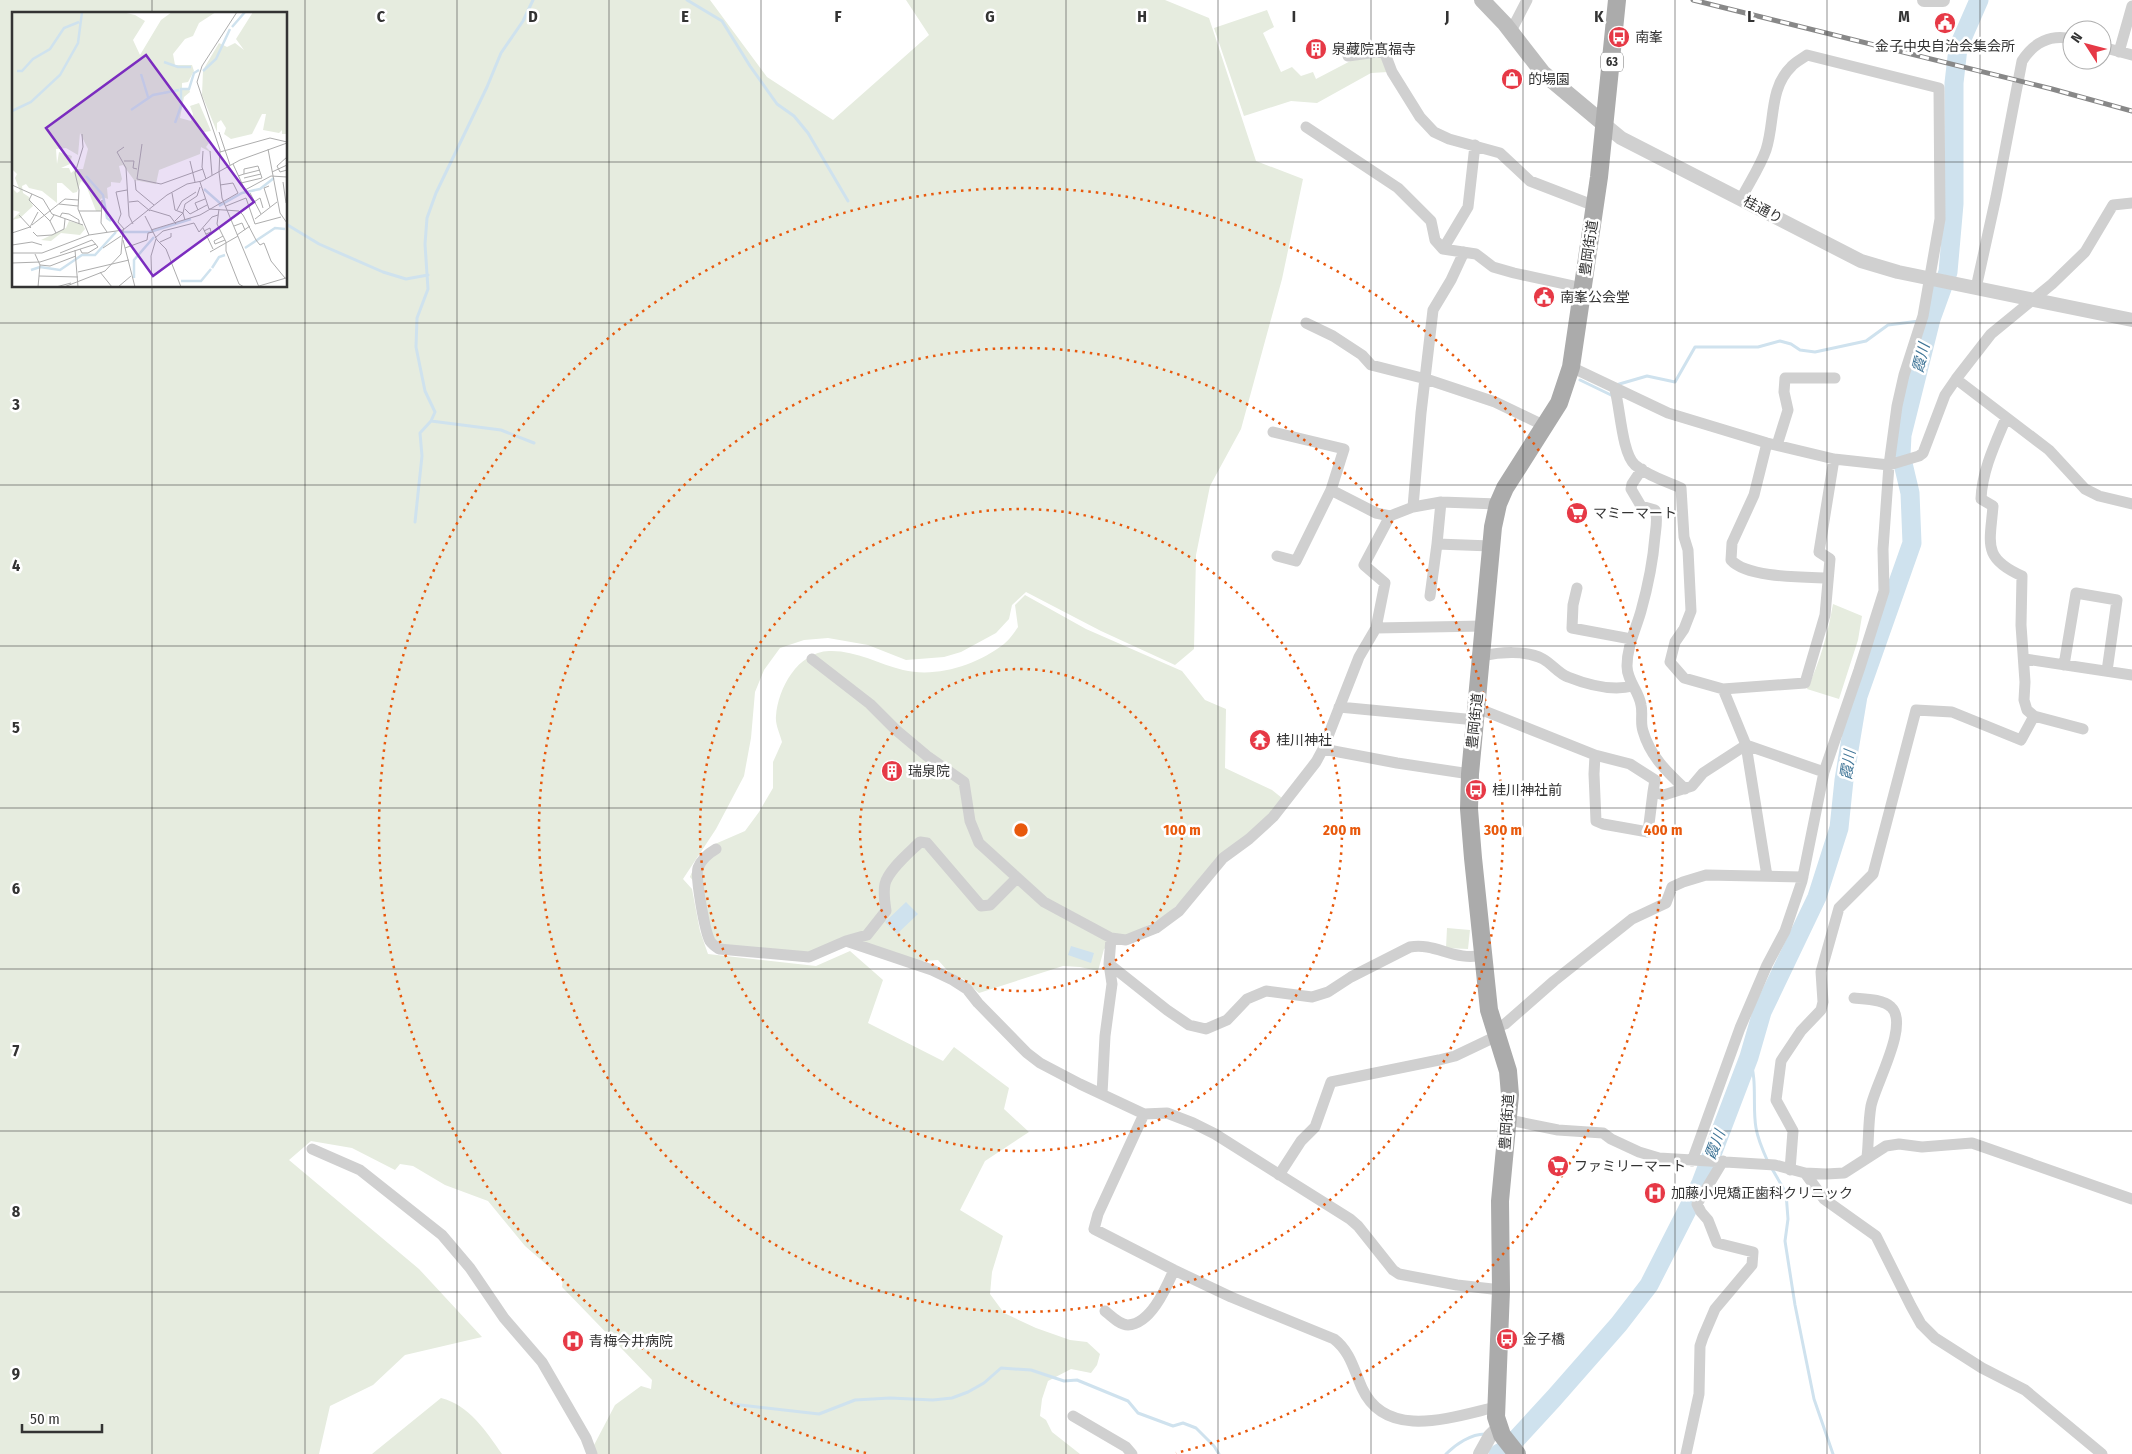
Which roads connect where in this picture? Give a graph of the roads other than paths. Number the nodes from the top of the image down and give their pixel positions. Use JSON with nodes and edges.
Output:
{"nodes":[{"id":1,"x":1482,"y":0,"type":"edge"},
{"id":2,"x":1527,"y":0,"type":"edge"},
{"id":3,"x":1617,"y":0,"type":"edge"},
{"id":4,"x":1924,"y":0,"type":"edge"},
{"id":5,"x":1943,"y":0,"type":"edge"},
{"id":6,"x":2132,"y":6,"type":"edge"},
{"id":7,"x":1511,"y":32,"type":"junction"},
{"id":8,"x":2062,"y":36,"type":"edge"},
{"id":9,"x":2112,"y":50,"type":"edge"},
{"id":10,"x":2119,"y":52,"type":"junction"},
{"id":11,"x":2132,"y":55,"type":"edge"},
{"id":12,"x":1348,"y":56,"type":"dead end"},
{"id":13,"x":1604,"y":124,"type":"junction"},
{"id":14,"x":1306,"y":127,"type":"dead end"},
{"id":15,"x":1475,"y":145,"type":"junction"},
{"id":16,"x":1741,"y":198,"type":"junction"},
{"id":17,"x":2132,"y":203,"type":"edge"},
{"id":18,"x":1595,"y":206,"type":"junction"},
{"id":19,"x":1443,"y":249,"type":"junction"},
{"id":20,"x":1464,"y":252,"type":"junction"},
{"id":21,"x":1930,"y":278,"type":"junction"},
{"id":22,"x":1583,"y":288,"type":"junction"},
{"id":23,"x":1976,"y":288,"type":"junction"},
{"id":24,"x":2033,"y":300,"type":"junction"},
{"id":25,"x":2132,"y":320,"type":"edge"},
{"id":26,"x":1306,"y":322,"type":"dead end"},
{"id":27,"x":1571,"y":367,"type":"junction"},
{"id":28,"x":1426,"y":378,"type":"junction"},
{"id":29,"x":1834,"y":378,"type":"dead end"},
{"id":30,"x":1956,"y":379,"type":"junction"},
{"id":31,"x":1615,"y":390,"type":"junction"},
{"id":32,"x":2006,"y":418,"type":"junction"},
{"id":33,"x":1545,"y":426,"type":"junction"},
{"id":34,"x":1273,"y":432,"type":"dead end"},
{"id":35,"x":1772,"y":444,"type":"junction"},
{"id":36,"x":1834,"y":459,"type":"junction"},
{"id":37,"x":1889,"y":465,"type":"junction"},
{"id":38,"x":1642,"y":469,"type":"junction"},
{"id":39,"x":1331,"y":490,"type":"junction"},
{"id":40,"x":1441,"y":502,"type":"junction"},
{"id":41,"x":1498,"y":504,"type":"junction"},
{"id":42,"x":2132,"y":504,"type":"edge"},
{"id":43,"x":1413,"y":508,"type":"junction"},
{"id":44,"x":1390,"y":516,"type":"junction"},
{"id":45,"x":1437,"y":544,"type":"junction"},
{"id":46,"x":1492,"y":546,"type":"junction"},
{"id":47,"x":1277,"y":556,"type":"dead end"},
{"id":48,"x":1828,"y":578,"type":"junction"},
{"id":49,"x":1577,"y":588,"type":"dead end"},
{"id":50,"x":1430,"y":596,"type":"dead end"},
{"id":51,"x":1484,"y":626,"type":"junction"},
{"id":52,"x":1376,"y":628,"type":"junction"},
{"id":53,"x":1631,"y":639,"type":"junction"},
{"id":54,"x":1482,"y":656,"type":"junction"},
{"id":55,"x":812,"y":659,"type":"dead end"},
{"id":56,"x":2025,"y":659,"type":"junction"},
{"id":57,"x":2064,"y":665,"type":"junction"},
{"id":58,"x":2107,"y":672,"type":"junction"},
{"id":59,"x":2132,"y":675,"type":"edge"},
{"id":60,"x":1633,"y":686,"type":"junction"},
{"id":61,"x":1723,"y":689,"type":"junction"},
{"id":62,"x":1339,"y":707,"type":"junction"},
{"id":63,"x":1476,"y":714,"type":"junction"},
{"id":64,"x":2034,"y":716,"type":"junction"},
{"id":65,"x":2083,"y":729,"type":"dead end"},
{"id":66,"x":1746,"y":745,"type":"junction"},
{"id":67,"x":1323,"y":749,"type":"junction"},
{"id":68,"x":1595,"y":755,"type":"junction"},
{"id":69,"x":1824,"y":772,"type":"junction"},
{"id":70,"x":1470,"y":774,"type":"junction"},
{"id":71,"x":1685,"y":789,"type":"junction"},
{"id":72,"x":1653,"y":792,"type":"junction"},
{"id":73,"x":716,"y":849,"type":"dead end"},
{"id":74,"x":1767,"y":876,"type":"junction"},
{"id":75,"x":1803,"y":877,"type":"junction"},
{"id":76,"x":1017,"y":878,"type":"junction"},
{"id":77,"x":1111,"y":938,"type":"junction"},
{"id":78,"x":846,"y":941,"type":"junction"},
{"id":79,"x":1483,"y":955,"type":"junction"},
{"id":80,"x":1109,"y":964,"type":"junction"},
{"id":81,"x":1854,"y":998,"type":"dead end"},
{"id":82,"x":1496,"y":1032,"type":"junction"},
{"id":83,"x":1102,"y":1094,"type":"junction"},
{"id":84,"x":1144,"y":1114,"type":"junction"},
{"id":85,"x":1509,"y":1120,"type":"junction"},
{"id":86,"x":312,"y":1149,"type":"dead end"},
{"id":87,"x":1867,"y":1157,"type":"junction"},
{"id":88,"x":1719,"y":1161,"type":"junction"},
{"id":89,"x":1695,"y":1162,"type":"junction"},
{"id":90,"x":1790,"y":1170,"type":"junction"},
{"id":91,"x":1805,"y":1173,"type":"junction"},
{"id":92,"x":1279,"y":1175,"type":"junction"},
{"id":93,"x":2132,"y":1199,"type":"edge"},
{"id":94,"x":1174,"y":1270,"type":"junction"},
{"id":95,"x":1501,"y":1290,"type":"junction"},
{"id":96,"x":1104,"y":1312,"type":"dead end"},
{"id":97,"x":1496,"y":1407,"type":"junction"},
{"id":98,"x":1073,"y":1416,"type":"dead end"},
{"id":99,"x":1508,"y":1443,"type":"edge"},
{"id":100,"x":592,"y":1454,"type":"edge"},
{"id":101,"x":1132,"y":1454,"type":"edge"},
{"id":102,"x":1480,"y":1454,"type":"edge"},
{"id":103,"x":1686,"y":1454,"type":"edge"},
{"id":104,"x":2102,"y":1454,"type":"edge"}],
"edges":[{"from":1,"to":7,"type":"main road"},
{"from":2,"to":7,"type":"street"},
{"from":3,"to":13,"type":"main road","name":"豊岡街道","number":"63"},
{"from":4,"to":5,"type":"street"},
{"from":6,"to":10,"type":"street"},
{"from":7,"to":13,"type":"main road"},
{"from":8,"to":23,"type":"street"},
{"from":9,"to":10,"type":"street"},
{"from":10,"to":11,"type":"street"},
{"from":12,"to":15,"type":"street"},
{"from":13,"to":16,"type":"street","name":"桂通り"},
{"from":13,"to":18,"type":"main road","name":"豊岡街道","number":"63"},
{"from":14,"to":19,"type":"street"},
{"from":15,"to":18,"type":"street"},
{"from":15,"to":19,"type":"street"},
{"from":16,"to":21,"type":"street","name":"桂通り"},
{"from":16,"to":21,"type":"street"},
{"from":17,"to":24,"type":"street"},
{"from":18,"to":22,"type":"main road","name":"豊岡街道","number":"63"},
{"from":19,"to":20,"type":"street"},
{"from":20,"to":22,"type":"street"},
{"from":20,"to":28,"type":"street"},
{"from":21,"to":23,"type":"street","name":"桂通り"},
{"from":21,"to":37,"type":"street"},
{"from":22,"to":27,"type":"main road","name":"豊岡街道","number":"63"},
{"from":23,"to":24,"type":"street"},
{"from":24,"to":25,"type":"street"},
{"from":24,"to":30,"type":"street"},
{"from":26,"to":28,"type":"street"},
{"from":27,"to":31,"type":"street"},
{"from":27,"to":33,"type":"main road","name":"豊岡街道","number":"63"},
{"from":28,"to":33,"type":"street"},
{"from":28,"to":43,"type":"street"},
{"from":29,"to":35,"type":"street"},
{"from":30,"to":32,"type":"street"},
{"from":30,"to":37,"type":"street"},
{"from":31,"to":35,"type":"street"},
{"from":31,"to":38,"type":"street"},
{"from":32,"to":42,"type":"street"},
{"from":32,"to":56,"type":"street"},
{"from":33,"to":41,"type":"main road","name":"豊岡街道","number":"63"},
{"from":34,"to":39,"type":"street"},
{"from":35,"to":36,"type":"street"},
{"from":35,"to":48,"type":"street"},
{"from":36,"to":37,"type":"street"},
{"from":36,"to":48,"type":"street"},
{"from":37,"to":69,"type":"street"},
{"from":38,"to":53,"type":"street"},
{"from":38,"to":61,"type":"street"},
{"from":39,"to":44,"type":"street"},
{"from":39,"to":47,"type":"street"},
{"from":40,"to":41,"type":"street"},
{"from":40,"to":43,"type":"street"},
{"from":40,"to":45,"type":"street"},
{"from":41,"to":46,"type":"main road","name":"豊岡街道","number":"63"},
{"from":43,"to":44,"type":"street"},
{"from":44,"to":52,"type":"street"},
{"from":45,"to":46,"type":"street"},
{"from":45,"to":50,"type":"street"},
{"from":46,"to":51,"type":"main road","name":"豊岡街道","number":"63"},
{"from":48,"to":61,"type":"street"},
{"from":49,"to":53,"type":"street"},
{"from":51,"to":52,"type":"street"},
{"from":51,"to":54,"type":"main road","name":"豊岡街道","number":"63"},
{"from":52,"to":62,"type":"street"},
{"from":53,"to":60,"type":"street"},
{"from":54,"to":60,"type":"street"},
{"from":54,"to":63,"type":"main road","name":"豊岡街道","number":"63"},
{"from":55,"to":76,"type":"street"},
{"from":56,"to":57,"type":"street"},
{"from":56,"to":64,"type":"street"},
{"from":57,"to":58,"type":"street"},
{"from":57,"to":58,"type":"street"},
{"from":58,"to":59,"type":"street"},
{"from":60,"to":71,"type":"street"},
{"from":61,"to":66,"type":"street"},
{"from":62,"to":63,"type":"street"},
{"from":62,"to":67,"type":"street"},
{"from":63,"to":68,"type":"street"},
{"from":63,"to":70,"type":"main road","name":"豊岡街道","number":"63"},
{"from":64,"to":65,"type":"street"},
{"from":64,"to":90,"type":"street"},
{"from":66,"to":69,"type":"street"},
{"from":66,"to":71,"type":"street"},
{"from":66,"to":74,"type":"street"},
{"from":67,"to":70,"type":"street"},
{"from":67,"to":77,"type":"street"},
{"from":68,"to":72,"type":"street"},
{"from":68,"to":72,"type":"street"},
{"from":69,"to":75,"type":"street"},
{"from":70,"to":79,"type":"main road","name":"豊岡街道","number":"63"},
{"from":71,"to":72,"type":"street"},
{"from":73,"to":78,"type":"street"},
{"from":74,"to":75,"type":"street"},
{"from":74,"to":82,"type":"street"},
{"from":75,"to":89,"type":"street"},
{"from":76,"to":77,"type":"street"},
{"from":76,"to":78,"type":"street"},
{"from":77,"to":80,"type":"street"},
{"from":78,"to":83,"type":"street"},
{"from":79,"to":80,"type":"street"},
{"from":79,"to":82,"type":"main road","name":"豊岡街道","number":"63"},
{"from":80,"to":83,"type":"street"},
{"from":81,"to":87,"type":"street"},
{"from":82,"to":85,"type":"main road","name":"豊岡街道","number":"63"},
{"from":82,"to":92,"type":"street"},
{"from":83,"to":84,"type":"street"},
{"from":84,"to":92,"type":"street"},
{"from":84,"to":94,"type":"street"},
{"from":85,"to":89,"type":"street"},
{"from":85,"to":95,"type":"main road","name":"豊岡街道","number":"63"},
{"from":86,"to":100,"type":"street"},
{"from":87,"to":91,"type":"street"},
{"from":87,"to":93,"type":"street"},
{"from":88,"to":89,"type":"street"},
{"from":88,"to":90,"type":"street"},
{"from":88,"to":103,"type":"street"},
{"from":90,"to":91,"type":"street"},
{"from":91,"to":104,"type":"street"},
{"from":92,"to":95,"type":"street"},
{"from":94,"to":96,"type":"street"},
{"from":94,"to":97,"type":"street"},
{"from":95,"to":97,"type":"main road","name":"豊岡街道","number":"63"},
{"from":97,"to":99,"type":"main road","name":"豊岡街道","number":"63"},
{"from":98,"to":101,"type":"street"},
{"from":99,"to":102,"type":"street"}]}
